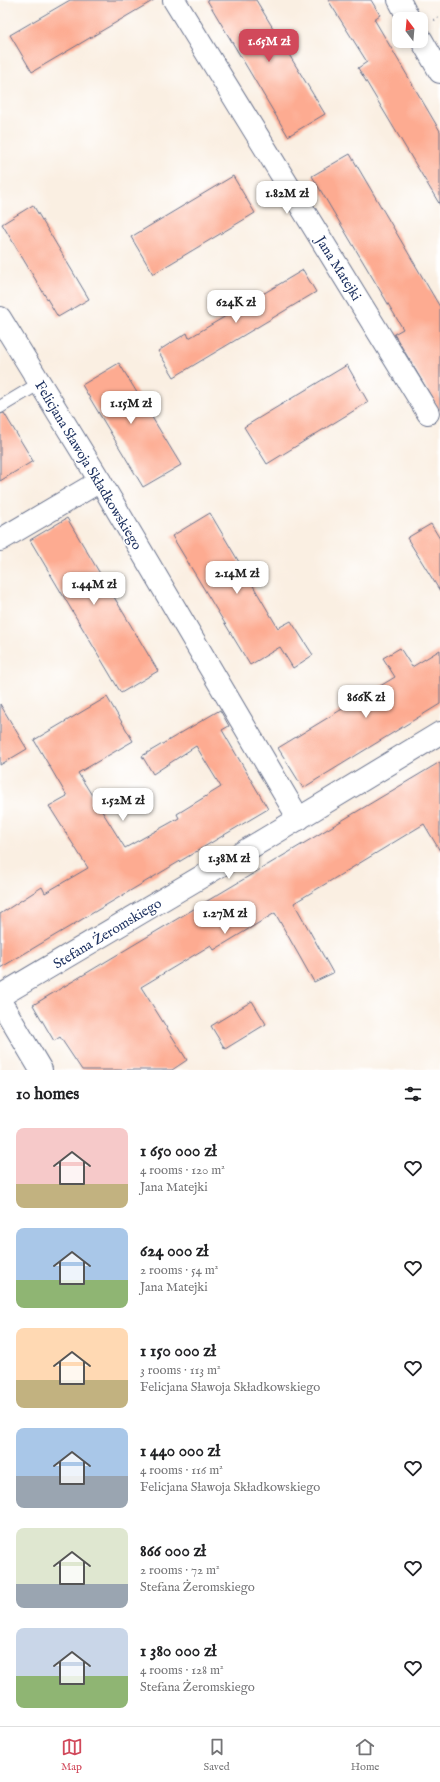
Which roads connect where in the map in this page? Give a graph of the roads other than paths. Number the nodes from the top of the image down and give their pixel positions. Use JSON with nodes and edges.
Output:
{"nodes":[{"id":1,"x":174,"y":0,"type":"edge"},
{"id":2,"x":398,"y":0,"type":"edge"},
{"id":3,"x":405,"y":12,"type":"edge"},
{"id":4,"x":426,"y":48,"type":"edge"},
{"id":5,"x":440,"y":72,"type":"edge"},
{"id":6,"x":0,"y":318,"type":"edge"},
{"id":7,"x":40,"y":383,"type":"junction"},
{"id":8,"x":0,"y":407,"type":"edge"},
{"id":9,"x":428,"y":413,"type":"dead end"},
{"id":10,"x":100,"y":481,"type":"junction"},
{"id":11,"x":0,"y":540,"type":"edge"},
{"id":12,"x":440,"y":733,"type":"edge"},
{"id":13,"x":299,"y":819,"type":"junction"},
{"id":14,"x":0,"y":996,"type":"edge"},
{"id":15,"x":0,"y":1001,"type":"edge"},
{"id":16,"x":41,"y":1070,"type":"edge"}],
"edges":[{"from":1,"to":9,"type":"street","name":"Jana Matejki"},
{"from":2,"to":3,"type":"street"},
{"from":4,"to":5,"type":"street"},
{"from":6,"to":7,"type":"street","name":"Felicjana Sławoja Składkowskiego"},
{"from":7,"to":8,"type":"lane"},
{"from":7,"to":10,"type":"street","name":"Felicjana Sławoja Składkowskiego"},
{"from":10,"to":11,"type":"street"},
{"from":10,"to":13,"type":"street","name":"Felicjana Sławoja Składkowskiego"},
{"from":12,"to":13,"type":"street","name":"Stefana Żeromskiego"},
{"from":13,"to":14,"type":"street","name":"Stefana Żeromskiego"},
{"from":15,"to":16,"type":"street"}]}
